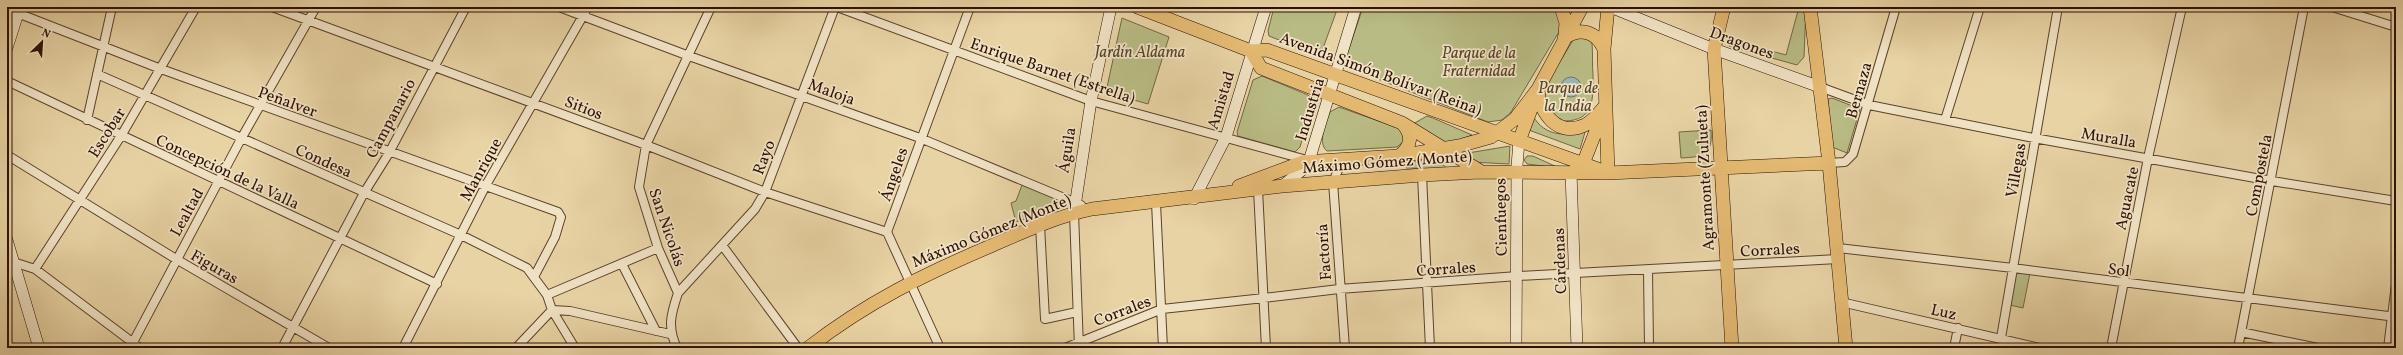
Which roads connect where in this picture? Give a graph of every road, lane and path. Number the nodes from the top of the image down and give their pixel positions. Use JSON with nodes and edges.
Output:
{"nodes":[{"id":1,"x":112,"y":7,"type":"edge"},
{"id":2,"x":196,"y":7,"type":"edge"},
{"id":3,"x":272,"y":7,"type":"edge"},
{"id":4,"x":316,"y":7,"type":"edge"},
{"id":5,"x":466,"y":7,"type":"edge"},
{"id":6,"x":559,"y":7,"type":"edge"},
{"id":7,"x":588,"y":7,"type":"edge"},
{"id":8,"x":711,"y":7,"type":"edge"},
{"id":9,"x":836,"y":7,"type":"edge"},
{"id":10,"x":970,"y":7,"type":"edge"},
{"id":11,"x":1111,"y":7,"type":"edge"},
{"id":12,"x":1137,"y":7,"type":"edge"},
{"id":13,"x":1266,"y":7,"type":"edge"},
{"id":14,"x":1356,"y":7,"type":"edge"},
{"id":15,"x":1561,"y":7,"type":"edge"},
{"id":16,"x":1582,"y":7,"type":"edge"},
{"id":17,"x":1609,"y":7,"type":"edge"},
{"id":18,"x":1724,"y":7,"type":"edge"},
{"id":19,"x":1810,"y":7,"type":"edge"},
{"id":20,"x":1896,"y":7,"type":"edge"},
{"id":21,"x":1980,"y":7,"type":"edge"},
{"id":22,"x":2058,"y":7,"type":"edge"},
{"id":23,"x":2182,"y":7,"type":"edge"},
{"id":24,"x":2304,"y":7,"type":"edge"},
{"id":25,"x":2332,"y":7,"type":"edge"},
{"id":26,"x":7,"y":9,"type":"edge"},
{"id":27,"x":19,"y":10,"type":"edge"},
{"id":28,"x":583,"y":16,"type":"junction"},
{"id":29,"x":308,"y":21,"type":"junction"},
{"id":30,"x":2396,"y":27,"type":"edge"},
{"id":31,"x":1564,"y":38,"type":"junction"},
{"id":32,"x":103,"y":47,"type":"junction"},
{"id":33,"x":7,"y":48,"type":"edge"},
{"id":34,"x":1604,"y":49,"type":"junction"},
{"id":35,"x":1714,"y":49,"type":"junction"},
{"id":36,"x":954,"y":51,"type":"junction"},
{"id":37,"x":1252,"y":52,"type":"junction"},
{"id":38,"x":689,"y":56,"type":"junction"},
{"id":39,"x":433,"y":68,"type":"junction"},
{"id":40,"x":161,"y":69,"type":"junction"},
{"id":41,"x":97,"y":74,"type":"junction"},
{"id":42,"x":1336,"y":75,"type":"junction"},
{"id":43,"x":7,"y":82,"type":"edge"},
{"id":44,"x":1820,"y":87,"type":"junction"},
{"id":45,"x":1538,"y":89,"type":"junction"},
{"id":46,"x":1330,"y":94,"type":"junction"},
{"id":47,"x":801,"y":95,"type":"junction"},
{"id":48,"x":145,"y":96,"type":"junction"},
{"id":49,"x":1091,"y":101,"type":"junction"},
{"id":50,"x":533,"y":103,"type":"junction"},
{"id":51,"x":260,"y":105,"type":"junction"},
{"id":52,"x":1868,"y":105,"type":"junction"},
{"id":53,"x":1605,"y":106,"type":"junction"},
{"id":54,"x":87,"y":120,"type":"junction"},
{"id":55,"x":1945,"y":120,"type":"junction"},
{"id":56,"x":1402,"y":123,"type":"junction"},
{"id":57,"x":1498,"y":133,"type":"junction"},
{"id":58,"x":121,"y":136,"type":"junction"},
{"id":59,"x":1226,"y":137,"type":"junction"},
{"id":60,"x":240,"y":138,"type":"junction"},
{"id":61,"x":920,"y":138,"type":"junction"},
{"id":62,"x":2034,"y":138,"type":"junction"},
{"id":63,"x":1519,"y":141,"type":"junction"},
{"id":64,"x":646,"y":145,"type":"junction"},
{"id":65,"x":1720,"y":149,"type":"junction"},
{"id":66,"x":1444,"y":150,"type":"junction"},
{"id":67,"x":388,"y":153,"type":"junction"},
{"id":68,"x":7,"y":155,"type":"edge"},
{"id":69,"x":1399,"y":156,"type":"junction"},
{"id":70,"x":2148,"y":158,"type":"junction"},
{"id":71,"x":1348,"y":159,"type":"junction"},
{"id":72,"x":1309,"y":161,"type":"junction"},
{"id":73,"x":1830,"y":163,"type":"junction"},
{"id":74,"x":1583,"y":164,"type":"junction"},
{"id":75,"x":1721,"y":167,"type":"junction"},
{"id":76,"x":1702,"y":168,"type":"junction"},
{"id":77,"x":1480,"y":172,"type":"junction"},
{"id":78,"x":1517,"y":172,"type":"junction"},
{"id":79,"x":1571,"y":172,"type":"junction"},
{"id":80,"x":1608,"y":173,"type":"junction"},
{"id":81,"x":1422,"y":175,"type":"junction"},
{"id":82,"x":2272,"y":181,"type":"junction"},
{"id":83,"x":218,"y":182,"type":"junction"},
{"id":84,"x":1334,"y":182,"type":"junction"},
{"id":85,"x":486,"y":185,"type":"junction"},
{"id":86,"x":1282,"y":186,"type":"junction"},
{"id":87,"x":1258,"y":189,"type":"junction"},
{"id":88,"x":765,"y":192,"type":"junction"},
{"id":89,"x":364,"y":193,"type":"junction"},
{"id":90,"x":1200,"y":197,"type":"junction"},
{"id":91,"x":80,"y":201,"type":"junction"},
{"id":92,"x":2396,"y":201,"type":"edge"},
{"id":93,"x":1156,"y":202,"type":"junction"},
{"id":94,"x":1074,"y":207,"type":"junction"},
{"id":95,"x":1040,"y":225,"type":"junction"},
{"id":96,"x":887,"y":232,"type":"junction"},
{"id":97,"x":461,"y":235,"type":"junction"},
{"id":98,"x":7,"y":240,"type":"edge"},
{"id":99,"x":340,"y":240,"type":"junction"},
{"id":100,"x":722,"y":245,"type":"junction"},
{"id":101,"x":658,"y":248,"type":"junction"},
{"id":102,"x":1838,"y":254,"type":"junction"},
{"id":103,"x":10,"y":260,"type":"edge"},
{"id":104,"x":176,"y":260,"type":"junction"},
{"id":105,"x":622,"y":264,"type":"junction"},
{"id":106,"x":1726,"y":265,"type":"junction"},
{"id":107,"x":2013,"y":268,"type":"junction"},
{"id":108,"x":35,"y":269,"type":"junction"},
{"id":109,"x":1648,"y":270,"type":"junction"},
{"id":110,"x":1576,"y":274,"type":"junction"},
{"id":111,"x":1518,"y":276,"type":"junction"},
{"id":112,"x":534,"y":277,"type":"junction"},
{"id":113,"x":909,"y":282,"type":"junction"},
{"id":114,"x":2122,"y":283,"type":"junction"},
{"id":115,"x":437,"y":284,"type":"junction"},
{"id":116,"x":1426,"y":284,"type":"junction"},
{"id":117,"x":2396,"y":284,"type":"edge"},
{"id":118,"x":1340,"y":289,"type":"junction"},
{"id":119,"x":678,"y":293,"type":"junction"},
{"id":120,"x":547,"y":295,"type":"junction"},
{"id":121,"x":1264,"y":298,"type":"junction"},
{"id":122,"x":2247,"y":299,"type":"junction"},
{"id":123,"x":1841,"y":302,"type":"junction"},
{"id":124,"x":1162,"y":309,"type":"junction"},
{"id":125,"x":552,"y":310,"type":"junction"},
{"id":126,"x":1077,"y":312,"type":"junction"},
{"id":127,"x":2395,"y":317,"type":"edge"},
{"id":128,"x":294,"y":328,"type":"junction"},
{"id":129,"x":1958,"y":328,"type":"junction"},
{"id":130,"x":656,"y":331,"type":"junction"},
{"id":131,"x":2241,"y":332,"type":"junction"},
{"id":132,"x":670,"y":334,"type":"junction"},
{"id":133,"x":2000,"y":338,"type":"junction"},
{"id":134,"x":1079,"y":345,"type":"edge"},
{"id":135,"x":134,"y":346,"type":"edge"},
{"id":136,"x":39,"y":348,"type":"edge"},
{"id":137,"x":282,"y":348,"type":"edge"},
{"id":138,"x":330,"y":348,"type":"edge"},
{"id":139,"x":403,"y":348,"type":"edge"},
{"id":140,"x":516,"y":348,"type":"edge"},
{"id":141,"x":575,"y":348,"type":"edge"},
{"id":142,"x":677,"y":348,"type":"edge"},
{"id":143,"x":798,"y":348,"type":"edge"},
{"id":144,"x":808,"y":348,"type":"edge"},
{"id":145,"x":940,"y":348,"type":"edge"},
{"id":146,"x":1065,"y":348,"type":"edge"},
{"id":147,"x":1164,"y":348,"type":"edge"},
{"id":148,"x":1266,"y":348,"type":"edge"},
{"id":149,"x":1345,"y":348,"type":"edge"},
{"id":150,"x":1430,"y":348,"type":"edge"},
{"id":151,"x":1516,"y":348,"type":"edge"},
{"id":152,"x":1577,"y":348,"type":"edge"},
{"id":153,"x":1649,"y":348,"type":"edge"},
{"id":154,"x":1732,"y":348,"type":"edge"},
{"id":155,"x":1846,"y":348,"type":"edge"},
{"id":156,"x":1954,"y":348,"type":"edge"},
{"id":157,"x":2040,"y":348,"type":"edge"},
{"id":158,"x":2111,"y":348,"type":"edge"},
{"id":159,"x":2238,"y":348,"type":"edge"},
{"id":160,"x":2318,"y":348,"type":"edge"},
{"id":161,"x":2388,"y":348,"type":"edge"}],
"edges":[{"from":1,"to":32,"type":"street"},
{"from":2,"to":40,"type":"street","name":"Escobar"},
{"from":3,"to":29,"type":"street","name":"Sitios"},
{"from":4,"to":29,"type":"street","name":"Lealtad"},
{"from":5,"to":39,"type":"street","name":"Campanario"},
{"from":6,"to":28,"type":"street","name":"Maloja"},
{"from":7,"to":28,"type":"street","name":"Manrique"},
{"from":8,"to":38,"type":"street","name":"San Nicolás"},
{"from":9,"to":36,"type":"street","name":"Enrique Barnet (Estrella)"},
{"from":9,"to":47,"type":"street","name":"Rayo"},
{"from":10,"to":36,"type":"street","name":"Ángeles"},
{"from":11,"to":49,"type":"street","name":"Águila"},
{"from":12,"to":37,"type":"main road","name":"Avenida Simón Bolívar (Reina)"},
{"from":13,"to":37,"type":"street","name":"Amistad"},
{"from":14,"to":42,"type":"street","name":"Industria"},
{"from":15,"to":31,"type":"main road"},
{"from":16,"to":31,"type":"main road"},
{"from":17,"to":34,"type":"main road"},
{"from":17,"to":35,"type":"street","name":"Dragones"},
{"from":18,"to":35,"type":"main road","name":"Agramonte (Zulueta)"},
{"from":19,"to":44,"type":"main road"},
{"from":20,"to":52,"type":"street","name":"Bernaza"},
{"from":21,"to":55,"type":"street"},
{"from":22,"to":62,"type":"street","name":"Villegas"},
{"from":23,"to":70,"type":"street","name":"Aguacate"},
{"from":24,"to":82,"type":"street","name":"Compostela"},
{"from":25,"to":30,"type":"street"},
{"from":26,"to":27,"type":"street","name":"Peñalver"},
{"from":27,"to":32,"type":"street","name":"Peñalver"},
{"from":27,"to":33,"type":"street"},
{"from":28,"to":38,"type":"street","name":"Maloja"},
{"from":28,"to":50,"type":"street","name":"Manrique"},
{"from":29,"to":39,"type":"street","name":"Sitios"},
{"from":29,"to":51,"type":"street","name":"Lealtad"},
{"from":31,"to":34,"type":"main road"},
{"from":31,"to":45,"type":"main road"},
{"from":32,"to":40,"type":"street","name":"Peñalver"},
{"from":32,"to":41,"type":"street"},
{"from":34,"to":53,"type":"main road"},
{"from":35,"to":44,"type":"street","name":"Dragones"},
{"from":35,"to":65,"type":"main road","name":"Agramonte (Zulueta)"},
{"from":36,"to":49,"type":"street","name":"Enrique Barnet (Estrella)"},
{"from":36,"to":61,"type":"street","name":"Ángeles"},
{"from":37,"to":42,"type":"main road","name":"Avenida Simón Bolívar (Reina)"},
{"from":37,"to":46,"type":"main road"},
{"from":37,"to":59,"type":"street","name":"Amistad"},
{"from":38,"to":47,"type":"street","name":"Maloja"},
{"from":38,"to":64,"type":"street","name":"San Nicolás"},
{"from":39,"to":50,"type":"street","name":"Sitios"},
{"from":39,"to":67,"type":"street","name":"Campanario"},
{"from":40,"to":48,"type":"street","name":"Escobar"},
{"from":40,"to":51,"type":"street","name":"Peñalver"},
{"from":41,"to":48,"type":"street","name":"Condesa"},
{"from":41,"to":54,"type":"street"},
{"from":42,"to":46,"type":"street","name":"Industria"},
{"from":42,"to":57,"type":"main road","name":"Avenida Simón Bolívar (Reina)"},
{"from":43,"to":54,"type":"street","name":"Concepción de la Valla"},
{"from":44,"to":52,"type":"street","name":"Muralla"},
{"from":44,"to":73,"type":"main road"},
{"from":45,"to":53,"type":"main road"},
{"from":45,"to":57,"type":"main road"},
{"from":45,"to":63,"type":"main road","name":"Cienfuegos"},
{"from":46,"to":56,"type":"main road"},
{"from":46,"to":72,"type":"street","name":"Industria"},
{"from":47,"to":61,"type":"street","name":"Maloja"},
{"from":47,"to":88,"type":"street","name":"Rayo"},
{"from":48,"to":58,"type":"street","name":"Escobar"},
{"from":48,"to":60,"type":"street","name":"Condesa"},
{"from":49,"to":59,"type":"street","name":"Enrique Barnet (Estrella)"},
{"from":49,"to":94,"type":"street","name":"Águila"},
{"from":50,"to":64,"type":"street","name":"Sitios"},
{"from":50,"to":85,"type":"street","name":"Manrique"},
{"from":51,"to":60,"type":"street","name":"Lealtad"},
{"from":51,"to":67,"type":"street","name":"Peñalver"},
{"from":52,"to":55,"type":"street","name":"Muralla"},
{"from":52,"to":73,"type":"street","name":"Bernaza"},
{"from":53,"to":74,"type":"main road"},
{"from":53,"to":80,"type":"main road"},
{"from":54,"to":58,"type":"street","name":"Concepción de la Valla"},
{"from":55,"to":62,"type":"street","name":"Muralla"},
{"from":56,"to":66,"type":"main road"},
{"from":56,"to":69,"type":"main road"},
{"from":57,"to":63,"type":"main road","name":"Máximo Gómez (Monte)"},
{"from":57,"to":66,"type":"main road","name":"Máximo Gómez (Monte)"},
{"from":58,"to":83,"type":"street","name":"Concepción de la Valla"},
{"from":58,"to":91,"type":"street","name":"Escobar"},
{"from":59,"to":72,"type":"street","name":"Enrique Barnet (Estrella)"},
{"from":59,"to":90,"type":"street","name":"Amistad"},
{"from":60,"to":83,"type":"street","name":"Lealtad"},
{"from":60,"to":89,"type":"street","name":"Condesa"},
{"from":61,"to":94,"type":"street","name":"Maloja"},
{"from":61,"to":96,"type":"street","name":"Ángeles"},
{"from":62,"to":70,"type":"street","name":"Muralla"},
{"from":62,"to":107,"type":"street","name":"Villegas"},
{"from":63,"to":74,"type":"main road","name":"Máximo Gómez (Monte)"},
{"from":63,"to":78,"type":"street","name":"Cienfuegos"},
{"from":64,"to":88,"type":"street","name":"Sitios"},
{"from":64,"to":101,"type":"street","name":"San Nicolás"},
{"from":65,"to":75,"type":"main road","name":"Agramonte (Zulueta)"},
{"from":65,"to":76,"type":"main road"},
{"from":66,"to":69,"type":"main road","name":"Máximo Gómez (Monte)"},
{"from":66,"to":77,"type":"main road"},
{"from":67,"to":85,"type":"street","name":"Peñalver"},
{"from":67,"to":89,"type":"street","name":"Campanario"},
{"from":68,"to":91,"type":"street","name":"Figuras"},
{"from":69,"to":71,"type":"main road","name":"Máximo Gómez (Monte)"},
{"from":70,"to":82,"type":"street","name":"Muralla"},
{"from":70,"to":114,"type":"street","name":"Aguacate"},
{"from":71,"to":72,"type":"main road","name":"Máximo Gómez (Monte)"},
{"from":71,"to":84,"type":"street","name":"Factoría"},
{"from":72,"to":86,"type":"street","name":"Industria"},
{"from":72,"to":90,"type":"main road","name":"Máximo Gómez (Monte)"},
{"from":73,"to":75,"type":"main road","name":"Máximo Gómez (Monte)"},
{"from":73,"to":102,"type":"main road"},
{"from":74,"to":79,"type":"main road"},
{"from":74,"to":80,"type":"main road","name":"Máximo Gómez (Monte)"},
{"from":75,"to":76,"type":"main road","name":"Máximo Gómez (Monte)"},
{"from":75,"to":106,"type":"main road","name":"Agramonte (Zulueta)"},
{"from":76,"to":80,"type":"main road","name":"Máximo Gómez (Monte)"},
{"from":77,"to":78,"type":"main road","name":"Máximo Gómez (Monte)"},
{"from":77,"to":81,"type":"main road","name":"Máximo Gómez (Monte)"},
{"from":78,"to":79,"type":"main road","name":"Máximo Gómez (Monte)"},
{"from":78,"to":111,"type":"street","name":"Cienfuegos"},
{"from":79,"to":80,"type":"main road","name":"Máximo Gómez (Monte)"},
{"from":79,"to":110,"type":"street","name":"Cárdenas"},
{"from":81,"to":84,"type":"main road","name":"Máximo Gómez (Monte)"},
{"from":81,"to":116,"type":"street"},
{"from":82,"to":92,"type":"street","name":"Muralla"},
{"from":82,"to":122,"type":"street","name":"Compostela"},
{"from":83,"to":99,"type":"street","name":"Concepción de la Valla"},
{"from":83,"to":104,"type":"street","name":"Lealtad"},
{"from":84,"to":86,"type":"main road","name":"Máximo Gómez (Monte)"},
{"from":84,"to":118,"type":"street","name":"Factoría"},
{"from":85,"to":97,"type":"street","name":"Manrique"},
{"from":85,"to":112,"type":"street","name":"Peñalver"},
{"from":86,"to":87,"type":"main road","name":"Máximo Gómez (Monte)"},
{"from":87,"to":90,"type":"main road","name":"Máximo Gómez (Monte)"},
{"from":87,"to":121,"type":"street"},
{"from":88,"to":96,"type":"street","name":"Sitios"},
{"from":88,"to":100,"type":"street","name":"Rayo"},
{"from":89,"to":97,"type":"street","name":"Condesa"},
{"from":89,"to":99,"type":"street","name":"Campanario"},
{"from":90,"to":93,"type":"main road","name":"Máximo Gómez (Monte)"},
{"from":91,"to":104,"type":"street","name":"Figuras"},
{"from":91,"to":108,"type":"street","name":"Escobar"},
{"from":93,"to":94,"type":"main road","name":"Máximo Gómez (Monte)"},
{"from":93,"to":124,"type":"street"},
{"from":94,"to":95,"type":"main road","name":"Máximo Gómez (Monte)"},
{"from":94,"to":126,"type":"street","name":"Águila"},
{"from":95,"to":113,"type":"main road","name":"Máximo Gómez (Monte)"},
{"from":95,"to":126,"type":"street"},
{"from":96,"to":113,"type":"street"},
{"from":97,"to":112,"type":"street","name":"Condesa"},
{"from":97,"to":115,"type":"street","name":"Manrique"},
{"from":98,"to":103,"type":"street"},
{"from":99,"to":115,"type":"street","name":"Concepción de la Valla"},
{"from":99,"to":128,"type":"street","name":"Campanario"},
{"from":100,"to":119,"type":"street","name":"Rayo"},
{"from":100,"to":143,"type":"street"},
{"from":101,"to":105,"type":"street"},
{"from":101,"to":119,"type":"street","name":"San Nicolás"},
{"from":102,"to":106,"type":"street","name":"Corrales"},
{"from":102,"to":107,"type":"street","name":"Sol"},
{"from":102,"to":123,"type":"main road"},
{"from":103,"to":108,"type":"street"},
{"from":103,"to":136,"type":"street"},
{"from":104,"to":128,"type":"street","name":"Figuras"},
{"from":104,"to":135,"type":"street","name":"Lealtad"},
{"from":105,"to":120,"type":"street"},
{"from":105,"to":130,"type":"street"},
{"from":106,"to":109,"type":"street","name":"Corrales"},
{"from":106,"to":154,"type":"main road","name":"Agramonte (Zulueta)"},
{"from":107,"to":114,"type":"street","name":"Sol"},
{"from":107,"to":133,"type":"street","name":"Villegas"},
{"from":108,"to":135,"type":"street"},
{"from":109,"to":110,"type":"street","name":"Corrales"},
{"from":109,"to":153,"type":"street"},
{"from":110,"to":111,"type":"street","name":"Corrales"},
{"from":110,"to":152,"type":"street","name":"Cárdenas"},
{"from":111,"to":116,"type":"street","name":"Corrales"},
{"from":111,"to":151,"type":"street","name":"Cienfuegos"},
{"from":112,"to":120,"type":"street","name":"Condesa"},
{"from":113,"to":144,"type":"main road","name":"Máximo Gómez (Monte)"},
{"from":113,"to":145,"type":"street"},
{"from":114,"to":122,"type":"street","name":"Sol"},
{"from":114,"to":158,"type":"street","name":"Aguacate"},
{"from":115,"to":139,"type":"street","name":"Manrique"},
{"from":116,"to":118,"type":"street","name":"Corrales"},
{"from":116,"to":150,"type":"street"},
{"from":117,"to":127,"type":"street"},
{"from":118,"to":121,"type":"street","name":"Corrales"},
{"from":118,"to":149,"type":"street","name":"Factoría"},
{"from":119,"to":132,"type":"street"},
{"from":120,"to":125,"type":"street","name":"Condesa"},
{"from":121,"to":124,"type":"street","name":"Corrales"},
{"from":121,"to":148,"type":"street"},
{"from":122,"to":127,"type":"street","name":"Sol"},
{"from":122,"to":131,"type":"street","name":"Compostela"},
{"from":123,"to":129,"type":"street","name":"Luz"},
{"from":123,"to":155,"type":"main road"},
{"from":124,"to":134,"type":"street","name":"Corrales"},
{"from":124,"to":147,"type":"street"},
{"from":125,"to":130,"type":"street"},
{"from":125,"to":140,"type":"street"},
{"from":125,"to":141,"type":"street","name":"Condesa"},
{"from":126,"to":134,"type":"street","name":"Águila"},
{"from":127,"to":161,"type":"street"},
{"from":128,"to":137,"type":"street","name":"Campanario"},
{"from":128,"to":138,"type":"street","name":"Figuras"},
{"from":129,"to":133,"type":"street","name":"Luz"},
{"from":129,"to":156,"type":"street"},
{"from":130,"to":132,"type":"street"},
{"from":131,"to":159,"type":"street","name":"Compostela"},
{"from":131,"to":160,"type":"street"},
{"from":132,"to":142,"type":"street"},
{"from":133,"to":157,"type":"street","name":"Luz"},
{"from":134,"to":146,"type":"street","name":"Corrales"}]}
